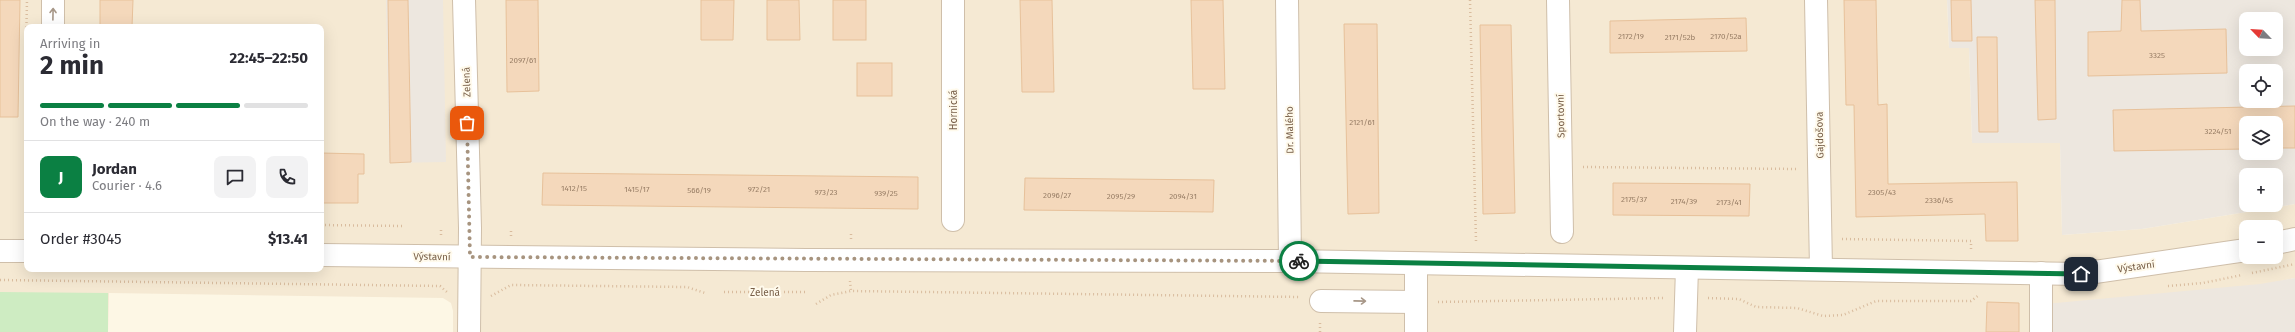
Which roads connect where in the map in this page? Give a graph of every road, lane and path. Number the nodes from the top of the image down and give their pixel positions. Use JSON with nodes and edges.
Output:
{"nodes":[{"id":1,"x":27,"y":0,"type":"edge"},
{"id":2,"x":53,"y":0,"type":"edge"},
{"id":3,"x":464,"y":0,"type":"edge"},
{"id":4,"x":954,"y":0,"type":"edge"},
{"id":5,"x":1287,"y":0,"type":"edge"},
{"id":6,"x":1470,"y":0,"type":"edge"},
{"id":7,"x":1558,"y":0,"type":"edge"},
{"id":8,"x":1816,"y":0,"type":"edge"},
{"id":9,"x":26,"y":24,"type":"edge"},
{"id":10,"x":53,"y":24,"type":"edge"},
{"id":11,"x":1560,"y":166,"type":"junction"},
{"id":12,"x":1820,"y":169,"type":"junction"},
{"id":13,"x":953,"y":220,"type":"dead end"},
{"id":14,"x":324,"y":225,"type":"edge"},
{"id":15,"x":404,"y":226,"type":"dead end"},
{"id":16,"x":1562,"y":232,"type":"dead end"},
{"id":17,"x":2295,"y":239,"type":"edge"},
{"id":18,"x":2283,"y":242,"type":"edge"},
{"id":19,"x":0,"y":251,"type":"edge"},
{"id":20,"x":24,"y":251,"type":"edge"},
{"id":21,"x":2239,"y":251,"type":"edge"},
{"id":22,"x":324,"y":255,"type":"edge"},
{"id":23,"x":470,"y":257,"type":"junction"},
{"id":24,"x":1290,"y":260,"type":"junction"},
{"id":25,"x":1416,"y":264,"type":"junction"},
{"id":26,"x":1476,"y":265,"type":"junction"},
{"id":27,"x":1687,"y":268,"type":"junction"},
{"id":28,"x":1821,"y":269,"type":"junction"},
{"id":29,"x":2041,"y":273,"type":"junction"},
{"id":30,"x":0,"y":280,"type":"edge"},
{"id":31,"x":441,"y":281,"type":"dead end"},
{"id":32,"x":440,"y":286,"type":"junction"},
{"id":33,"x":724,"y":292,"type":"dead end"},
{"id":34,"x":807,"y":292,"type":"dead end"},
{"id":35,"x":448,"y":293,"type":"dead end"},
{"id":36,"x":705,"y":293,"type":"dead end"},
{"id":37,"x":489,"y":297,"type":"dead end"},
{"id":38,"x":1686,"y":298,"type":"junction"},
{"id":39,"x":1321,"y":300,"type":"joint"},
{"id":40,"x":1971,"y":301,"type":"dead end"},
{"id":41,"x":1416,"y":302,"type":"junction"},
{"id":42,"x":816,"y":304,"type":"dead end"},
{"id":43,"x":469,"y":332,"type":"edge"},
{"id":44,"x":1416,"y":332,"type":"edge"},
{"id":45,"x":1685,"y":332,"type":"edge"},
{"id":46,"x":2041,"y":332,"type":"edge"}],
"edges":[{"from":1,"to":9,"type":"path"},
{"from":10,"to":2,"type":"street","one_way":true},
{"from":3,"to":23,"type":"street","name":"Zelená"},
{"from":4,"to":13,"type":"street","name":"Hornická"},
{"from":5,"to":24,"type":"street","name":"Dr. Malého"},
{"from":6,"to":26,"type":"path"},
{"from":7,"to":11,"type":"street","name":"Sportovní"},
{"from":8,"to":12,"type":"street","name":"Gajdošova"},
{"from":11,"to":12,"type":"path"},
{"from":11,"to":16,"type":"street","name":"Sportovní"},
{"from":12,"to":28,"type":"street","name":"Gajdošova"},
{"from":14,"to":15,"type":"path"},
{"from":17,"to":18,"type":"street"},
{"from":19,"to":20,"type":"street"},
{"from":21,"to":29,"type":"street","name":"Výstavní"},
{"from":22,"to":23,"type":"street","name":"Výstavní"},
{"from":23,"to":24,"type":"street","name":"Výstavní"},
{"from":23,"to":43,"type":"street","name":"Zelená"},
{"from":24,"to":25,"type":"street","name":"Výstavní"},
{"from":25,"to":26,"type":"street","name":"Výstavní"},
{"from":25,"to":41,"type":"street"},
{"from":26,"to":27,"type":"street","name":"Výstavní"},
{"from":27,"to":28,"type":"street","name":"Výstavní"},
{"from":27,"to":38,"type":"street"},
{"from":28,"to":29,"type":"street","name":"Výstavní"},
{"from":29,"to":46,"type":"street"},
{"from":30,"to":32,"type":"path"},
{"from":31,"to":32,"type":"path"},
{"from":32,"to":35,"type":"path"},
{"from":33,"to":34,"type":"path","name":"Zelená"},
{"from":36,"to":37,"type":"path"},
{"from":38,"to":40,"type":"path"},
{"from":38,"to":41,"type":"path"},
{"from":38,"to":45,"type":"street"},
{"from":39,"to":41,"type":"street","one_way":true},
{"from":39,"to":42,"type":"path"},
{"from":41,"to":44,"type":"street"}]}
